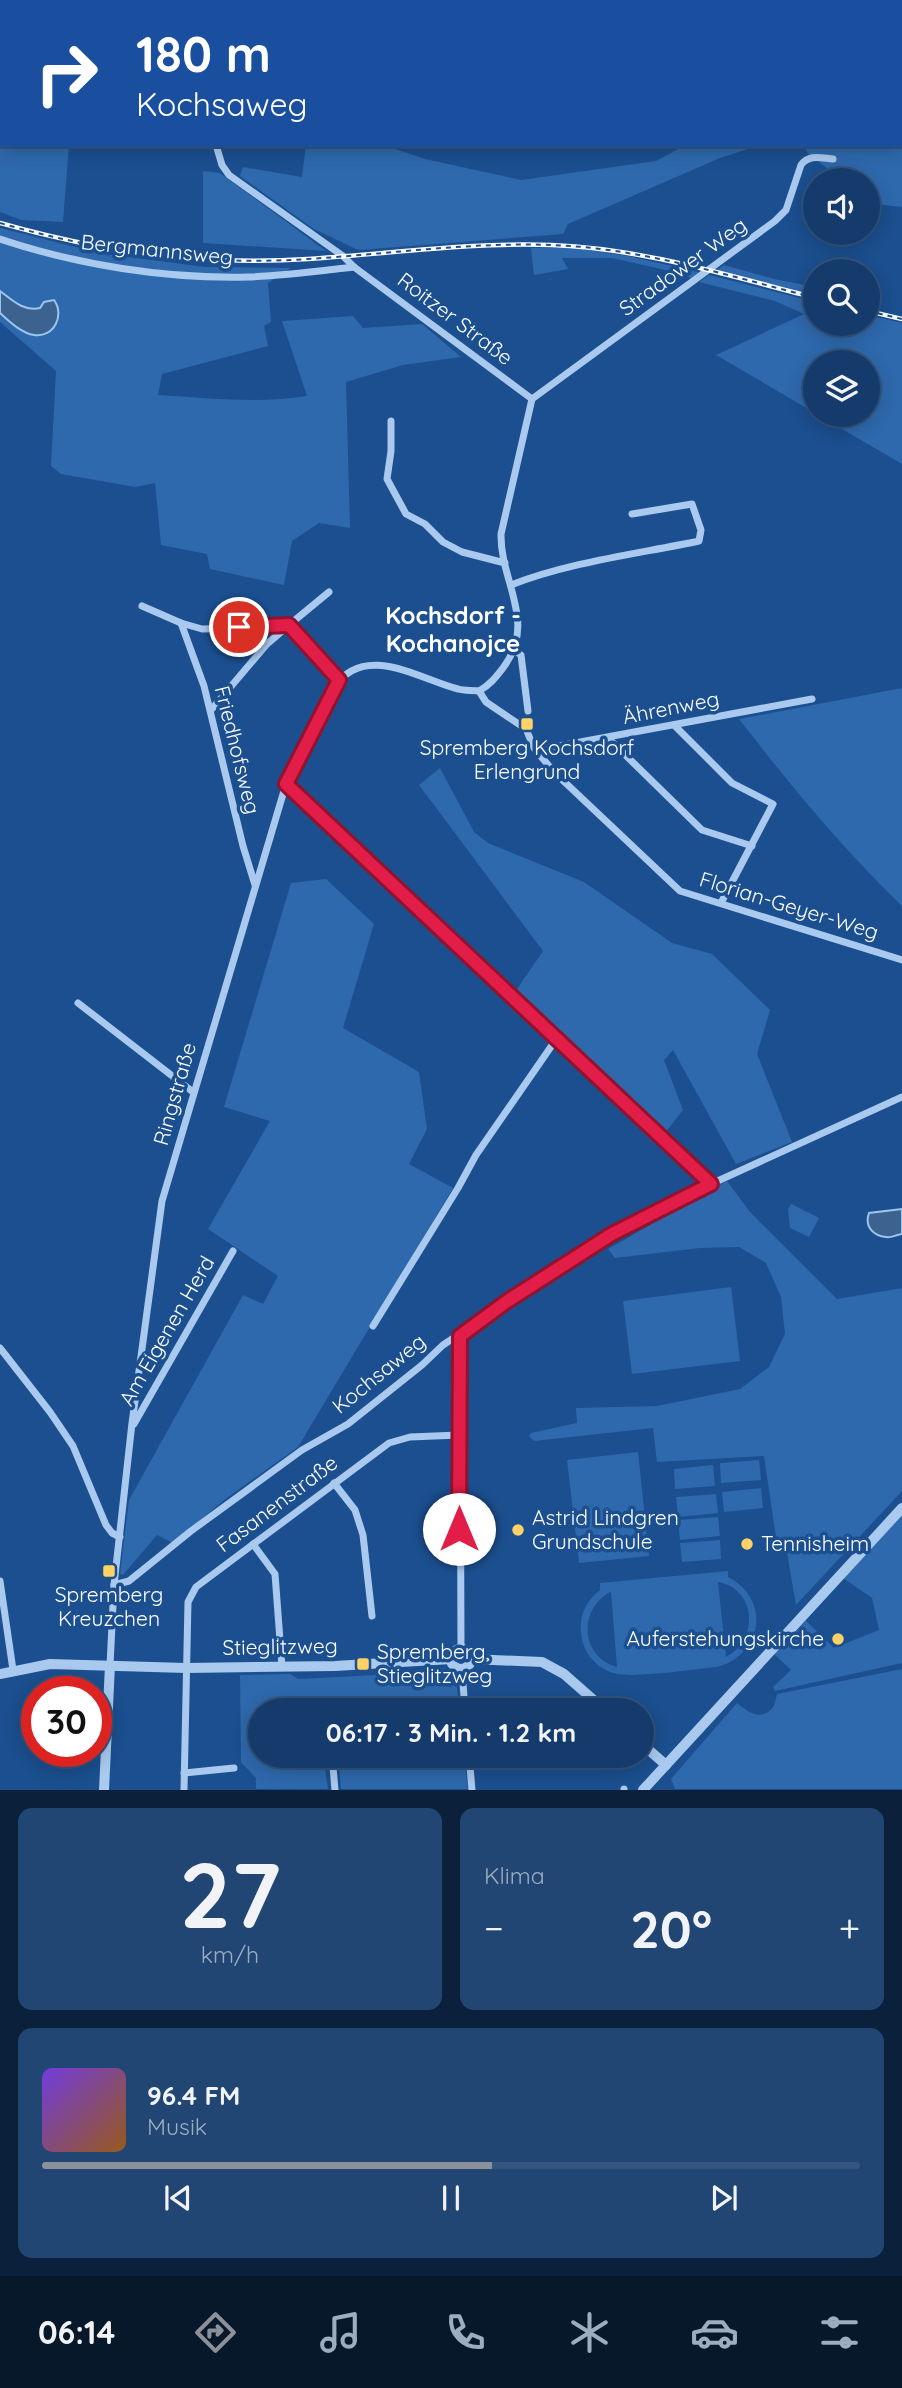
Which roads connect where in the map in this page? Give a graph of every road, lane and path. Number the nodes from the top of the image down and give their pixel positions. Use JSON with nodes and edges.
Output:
{"nodes":[{"id":1,"x":217,"y":147,"type":"edge"},
{"id":2,"x":833,"y":159,"type":"dead end"},
{"id":3,"x":0,"y":239,"type":"edge"},
{"id":4,"x":354,"y":267,"type":"junction"},
{"id":5,"x":532,"y":399,"type":"junction"},
{"id":6,"x":391,"y":421,"type":"dead end"},
{"id":7,"x":632,"y":514,"type":"dead end"},
{"id":8,"x":505,"y":563,"type":"junction"},
{"id":9,"x":511,"y":585,"type":"junction"},
{"id":10,"x":329,"y":592,"type":"dead end"},
{"id":11,"x":142,"y":606,"type":"dead end"},
{"id":12,"x":181,"y":623,"type":"junction"},
{"id":13,"x":289,"y":625,"type":"junction"},
{"id":14,"x":514,"y":650,"type":"junction"},
{"id":15,"x":339,"y":680,"type":"junction"},
{"id":16,"x":479,"y":691,"type":"junction"},
{"id":17,"x":812,"y":699,"type":"dead end"},
{"id":18,"x":211,"y":710,"type":"junction"},
{"id":19,"x":527,"y":712,"type":"dead end"},
{"id":20,"x":674,"y":725,"type":"junction"},
{"id":21,"x":608,"y":738,"type":"junction"},
{"id":22,"x":538,"y":752,"type":"junction"},
{"id":23,"x":286,"y":784,"type":"junction"},
{"id":24,"x":752,"y":846,"type":"junction"},
{"id":25,"x":256,"y":886,"type":"junction"},
{"id":26,"x":721,"y":903,"type":"junction"},
{"id":27,"x":902,"y":960,"type":"edge"},
{"id":28,"x":78,"y":1003,"type":"dead end"},
{"id":29,"x":557,"y":1038,"type":"junction"},
{"id":30,"x":193,"y":1092,"type":"junction"},
{"id":31,"x":902,"y":1097,"type":"edge"},
{"id":32,"x":711,"y":1184,"type":"junction"},
{"id":33,"x":233,"y":1251,"type":"dead end"},
{"id":34,"x":373,"y":1326,"type":"dead end"},
{"id":35,"x":460,"y":1336,"type":"junction"},
{"id":36,"x":1,"y":1351,"type":"edge"},
{"id":37,"x":132,"y":1428,"type":"junction"},
{"id":38,"x":459,"y":1434,"type":"junction"},
{"id":39,"x":334,"y":1483,"type":"junction"},
{"id":40,"x":902,"y":1508,"type":"edge"},
{"id":41,"x":120,"y":1536,"type":"junction"},
{"id":42,"x":253,"y":1544,"type":"junction"},
{"id":43,"x":0,"y":1581,"type":"edge"},
{"id":44,"x":114,"y":1585,"type":"junction"},
{"id":45,"x":372,"y":1616,"type":"dead end"},
{"id":46,"x":461,"y":1649,"type":"junction"},
{"id":47,"x":451,"y":1659,"type":"junction"},
{"id":48,"x":471,"y":1659,"type":"junction"},
{"id":49,"x":110,"y":1665,"type":"junction"},
{"id":50,"x":282,"y":1667,"type":"junction"},
{"id":51,"x":186,"y":1668,"type":"junction"},
{"id":52,"x":13,"y":1670,"type":"junction"},
{"id":53,"x":462,"y":1670,"type":"junction"},
{"id":54,"x":0,"y":1674,"type":"edge"},
{"id":55,"x":464,"y":1698,"type":"edge"},
{"id":56,"x":591,"y":1698,"type":"edge"},
{"id":57,"x":654,"y":1754,"type":"edge"},
{"id":58,"x":666,"y":1765,"type":"junction"},
{"id":59,"x":234,"y":1768,"type":"dead end"},
{"id":60,"x":333,"y":1768,"type":"edge"},
{"id":61,"x":470,"y":1768,"type":"edge"},
{"id":62,"x":184,"y":1773,"type":"junction"},
{"id":63,"x":104,"y":1790,"type":"edge"},
{"id":64,"x":184,"y":1790,"type":"edge"},
{"id":65,"x":335,"y":1790,"type":"edge"},
{"id":66,"x":472,"y":1790,"type":"edge"},
{"id":67,"x":643,"y":1790,"type":"edge"}],
"edges":[{"from":1,"to":4,"type":"street","name":"Roitzer Straße"},
{"from":2,"to":5,"type":"street","name":"Stradower Weg"},
{"from":3,"to":4,"type":"street","name":"Bergmannsweg"},
{"from":4,"to":5,"type":"street","name":"Roitzer Straße"},
{"from":5,"to":8,"type":"street"},
{"from":6,"to":8,"type":"street"},
{"from":7,"to":9,"type":"street"},
{"from":8,"to":9,"type":"street"},
{"from":9,"to":14,"type":"street"},
{"from":10,"to":13,"type":"street"},
{"from":11,"to":12,"type":"street"},
{"from":12,"to":13,"type":"street"},
{"from":12,"to":18,"type":"street","name":"Friedhofsweg"},
{"from":13,"to":15,"type":"street"},
{"from":13,"to":18,"type":"street"},
{"from":14,"to":16,"type":"street"},
{"from":14,"to":19,"type":"street"},
{"from":15,"to":16,"type":"street"},
{"from":15,"to":23,"type":"street","name":"Ringstraße"},
{"from":16,"to":22,"type":"street","name":"Florian-Geyer-Weg"},
{"from":17,"to":20,"type":"street","name":"Ährenweg"},
{"from":18,"to":25,"type":"street","name":"Friedhofsweg"},
{"from":20,"to":21,"type":"street","name":"Ährenweg"},
{"from":20,"to":24,"type":"street"},
{"from":21,"to":22,"type":"street","name":"Ährenweg"},
{"from":21,"to":24,"type":"street"},
{"from":22,"to":26,"type":"street","name":"Florian-Geyer-Weg"},
{"from":23,"to":25,"type":"street","name":"Ringstraße"},
{"from":23,"to":29,"type":"street"},
{"from":24,"to":26,"type":"street"},
{"from":25,"to":30,"type":"street","name":"Ringstraße"},
{"from":26,"to":27,"type":"street","name":"Florian-Geyer-Weg"},
{"from":28,"to":30,"type":"street"},
{"from":29,"to":32,"type":"street"},
{"from":29,"to":34,"type":"street"},
{"from":30,"to":37,"type":"street","name":"Ringstraße"},
{"from":31,"to":32,"type":"street","name":"Kochsaweg"},
{"from":32,"to":35,"type":"street","name":"Kochsaweg"},
{"from":33,"to":37,"type":"street","name":"Am Eigenen Herd"},
{"from":35,"to":38,"type":"street"},
{"from":35,"to":44,"type":"street","name":"Kochsaweg"},
{"from":36,"to":41,"type":"street"},
{"from":37,"to":41,"type":"street","name":"Ringstraße"},
{"from":38,"to":39,"type":"street","name":"Fasanenstraße"},
{"from":38,"to":46,"type":"street"},
{"from":39,"to":42,"type":"street","name":"Fasanenstraße"},
{"from":39,"to":45,"type":"street"},
{"from":40,"to":58,"type":"street"},
{"from":41,"to":44,"type":"street","name":"Ringstraße"},
{"from":42,"to":50,"type":"street"},
{"from":42,"to":51,"type":"street","name":"Fasanenstraße"},
{"from":43,"to":52,"type":"street"},
{"from":44,"to":49,"type":"street","name":"Ringstraße"},
{"from":46,"to":47,"type":"street"},
{"from":46,"to":48,"type":"street"},
{"from":47,"to":50,"type":"street","name":"Stieglitzweg"},
{"from":47,"to":53,"type":"street"},
{"from":48,"to":53,"type":"street"},
{"from":48,"to":56,"type":"street"},
{"from":49,"to":51,"type":"street","name":"Stieglitzweg"},
{"from":49,"to":52,"type":"street","name":"Stieglitzweg"},
{"from":49,"to":63,"type":"street"},
{"from":50,"to":51,"type":"street","name":"Stieglitzweg"},
{"from":51,"to":62,"type":"street","name":"Fasanenstraße"},
{"from":52,"to":54,"type":"street","name":"Stieglitzweg"},
{"from":53,"to":55,"type":"street"},
{"from":57,"to":58,"type":"street"},
{"from":58,"to":67,"type":"street"},
{"from":59,"to":62,"type":"street"},
{"from":60,"to":65,"type":"street"},
{"from":61,"to":66,"type":"street"},
{"from":62,"to":64,"type":"street","name":"Fasanenstraße"}]}
